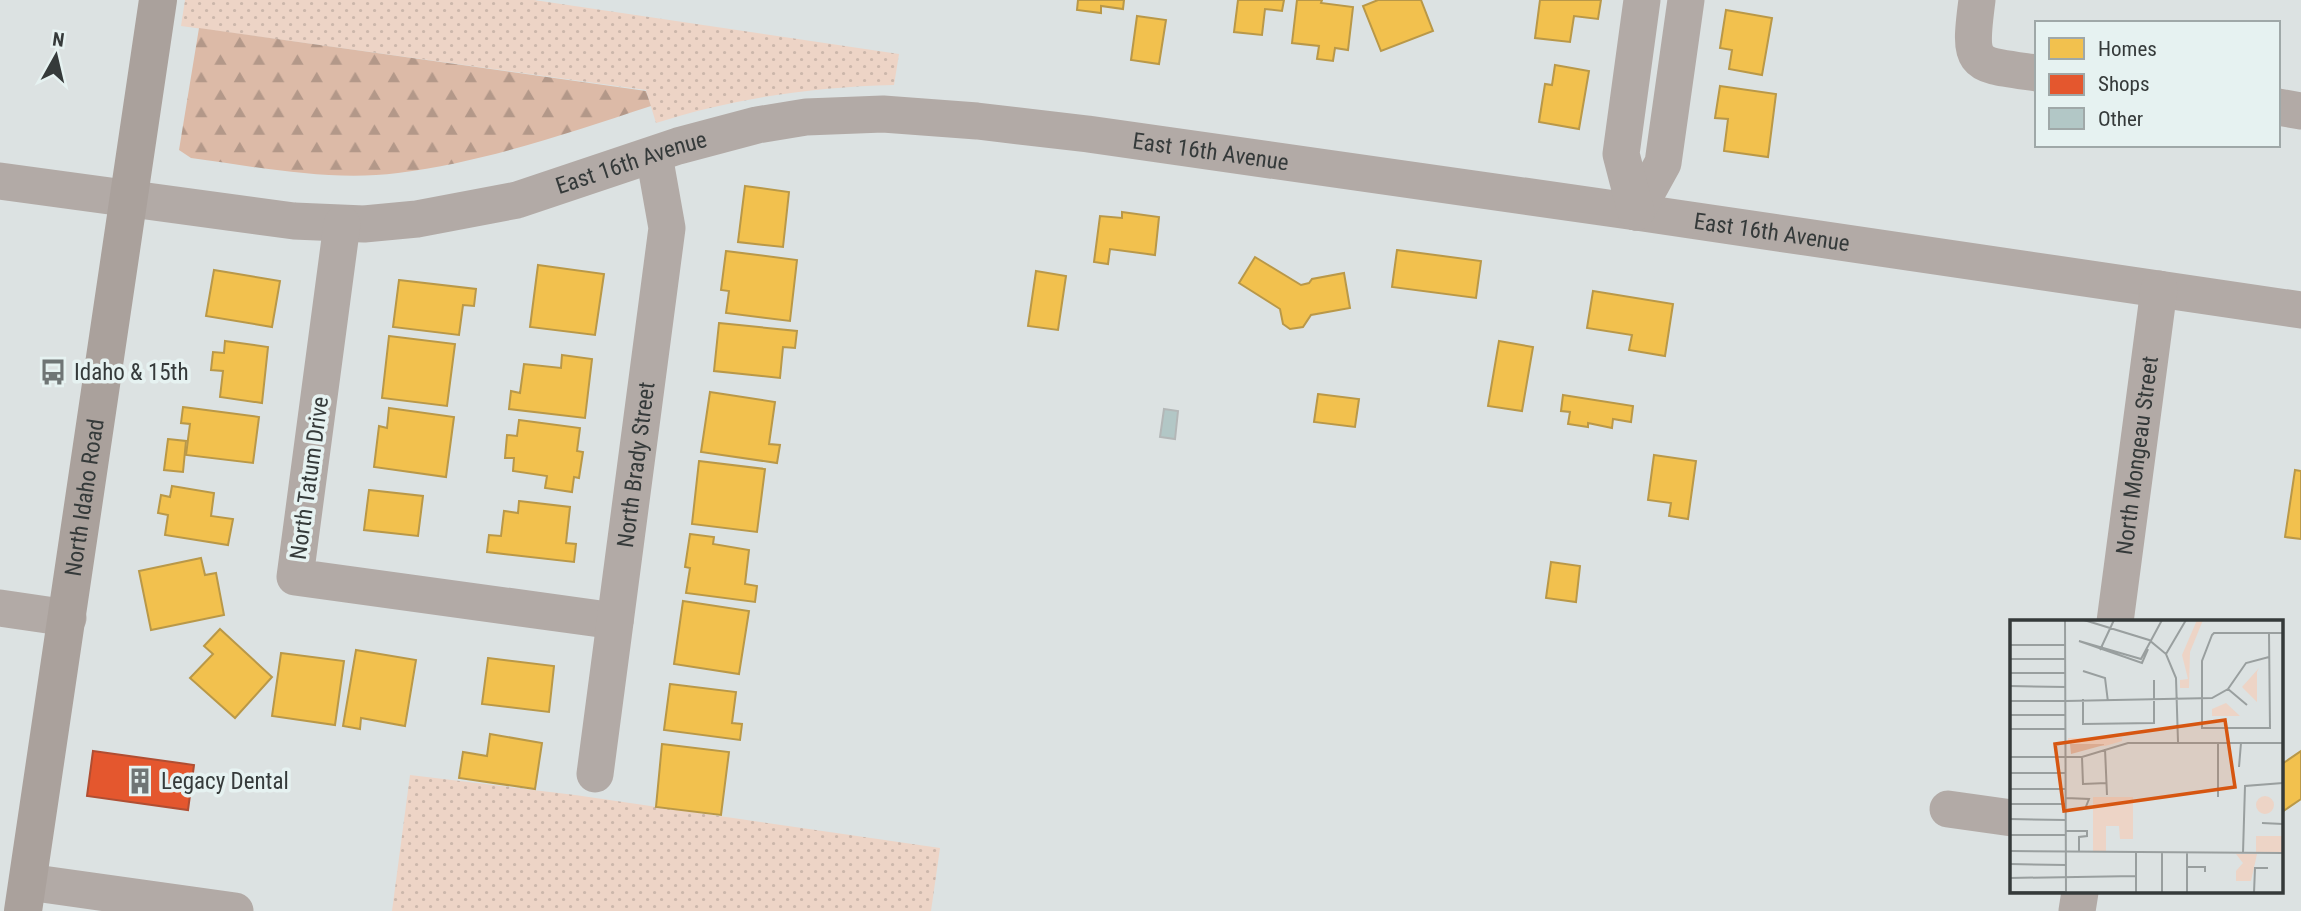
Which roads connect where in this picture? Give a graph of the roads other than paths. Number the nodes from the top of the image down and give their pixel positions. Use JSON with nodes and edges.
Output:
{"nodes":[{"id":1,"x":158,"y":0,"type":"edge"},
{"id":2,"x":1642,"y":0,"type":"edge"},
{"id":3,"x":1686,"y":0,"type":"edge"},
{"id":4,"x":1977,"y":0,"type":"edge"},
{"id":5,"x":2035,"y":73,"type":"edge"},
{"id":6,"x":2280,"y":107,"type":"edge"},
{"id":7,"x":2301,"y":111,"type":"edge"},
{"id":8,"x":654,"y":155,"type":"junction"},
{"id":9,"x":0,"y":181,"type":"edge"},
{"id":10,"x":127,"y":197,"type":"junction"},
{"id":11,"x":1636,"y":212,"type":"junction"},
{"id":12,"x":342,"y":224,"type":"junction"},
{"id":13,"x":2159,"y":289,"type":"junction"},
{"id":14,"x":2301,"y":310,"type":"edge"},
{"id":15,"x":0,"y":608,"type":"edge"},
{"id":16,"x":68,"y":618,"type":"junction"},
{"id":17,"x":2115,"y":620,"type":"edge"},
{"id":18,"x":615,"y":621,"type":"junction"},
{"id":19,"x":595,"y":774,"type":"dead end"},
{"id":20,"x":1948,"y":809,"type":"dead end"},
{"id":21,"x":2010,"y":818,"type":"edge"},
{"id":22,"x":26,"y":897,"type":"edge"},
{"id":23,"x":235,"y":911,"type":"edge"}],
"edges":[{"from":1,"to":10,"type":"main road","name":"North Idaho Road"},
{"from":2,"to":11,"type":"street"},
{"from":3,"to":11,"type":"street"},
{"from":4,"to":5,"type":"street"},
{"from":6,"to":7,"type":"street"},
{"from":8,"to":11,"type":"street","name":"East 16th Avenue"},
{"from":8,"to":12,"type":"street","name":"East 16th Avenue"},
{"from":8,"to":18,"type":"street","name":"North Brady Street"},
{"from":9,"to":10,"type":"street","name":"East 16th Avenue"},
{"from":10,"to":12,"type":"street","name":"East 16th Avenue"},
{"from":10,"to":16,"type":"main road","name":"North Idaho Road"},
{"from":11,"to":13,"type":"street","name":"East 16th Avenue"},
{"from":12,"to":18,"type":"street","name":"North Tatum Drive"},
{"from":13,"to":14,"type":"street","name":"East 16th Avenue"},
{"from":13,"to":17,"type":"street","name":"North Mongeau Street"},
{"from":15,"to":16,"type":"street"},
{"from":16,"to":22,"type":"main road","name":"North Idaho Road"},
{"from":18,"to":19,"type":"street","name":"North Brady Street"},
{"from":20,"to":21,"type":"street"},
{"from":22,"to":23,"type":"street"}]}
